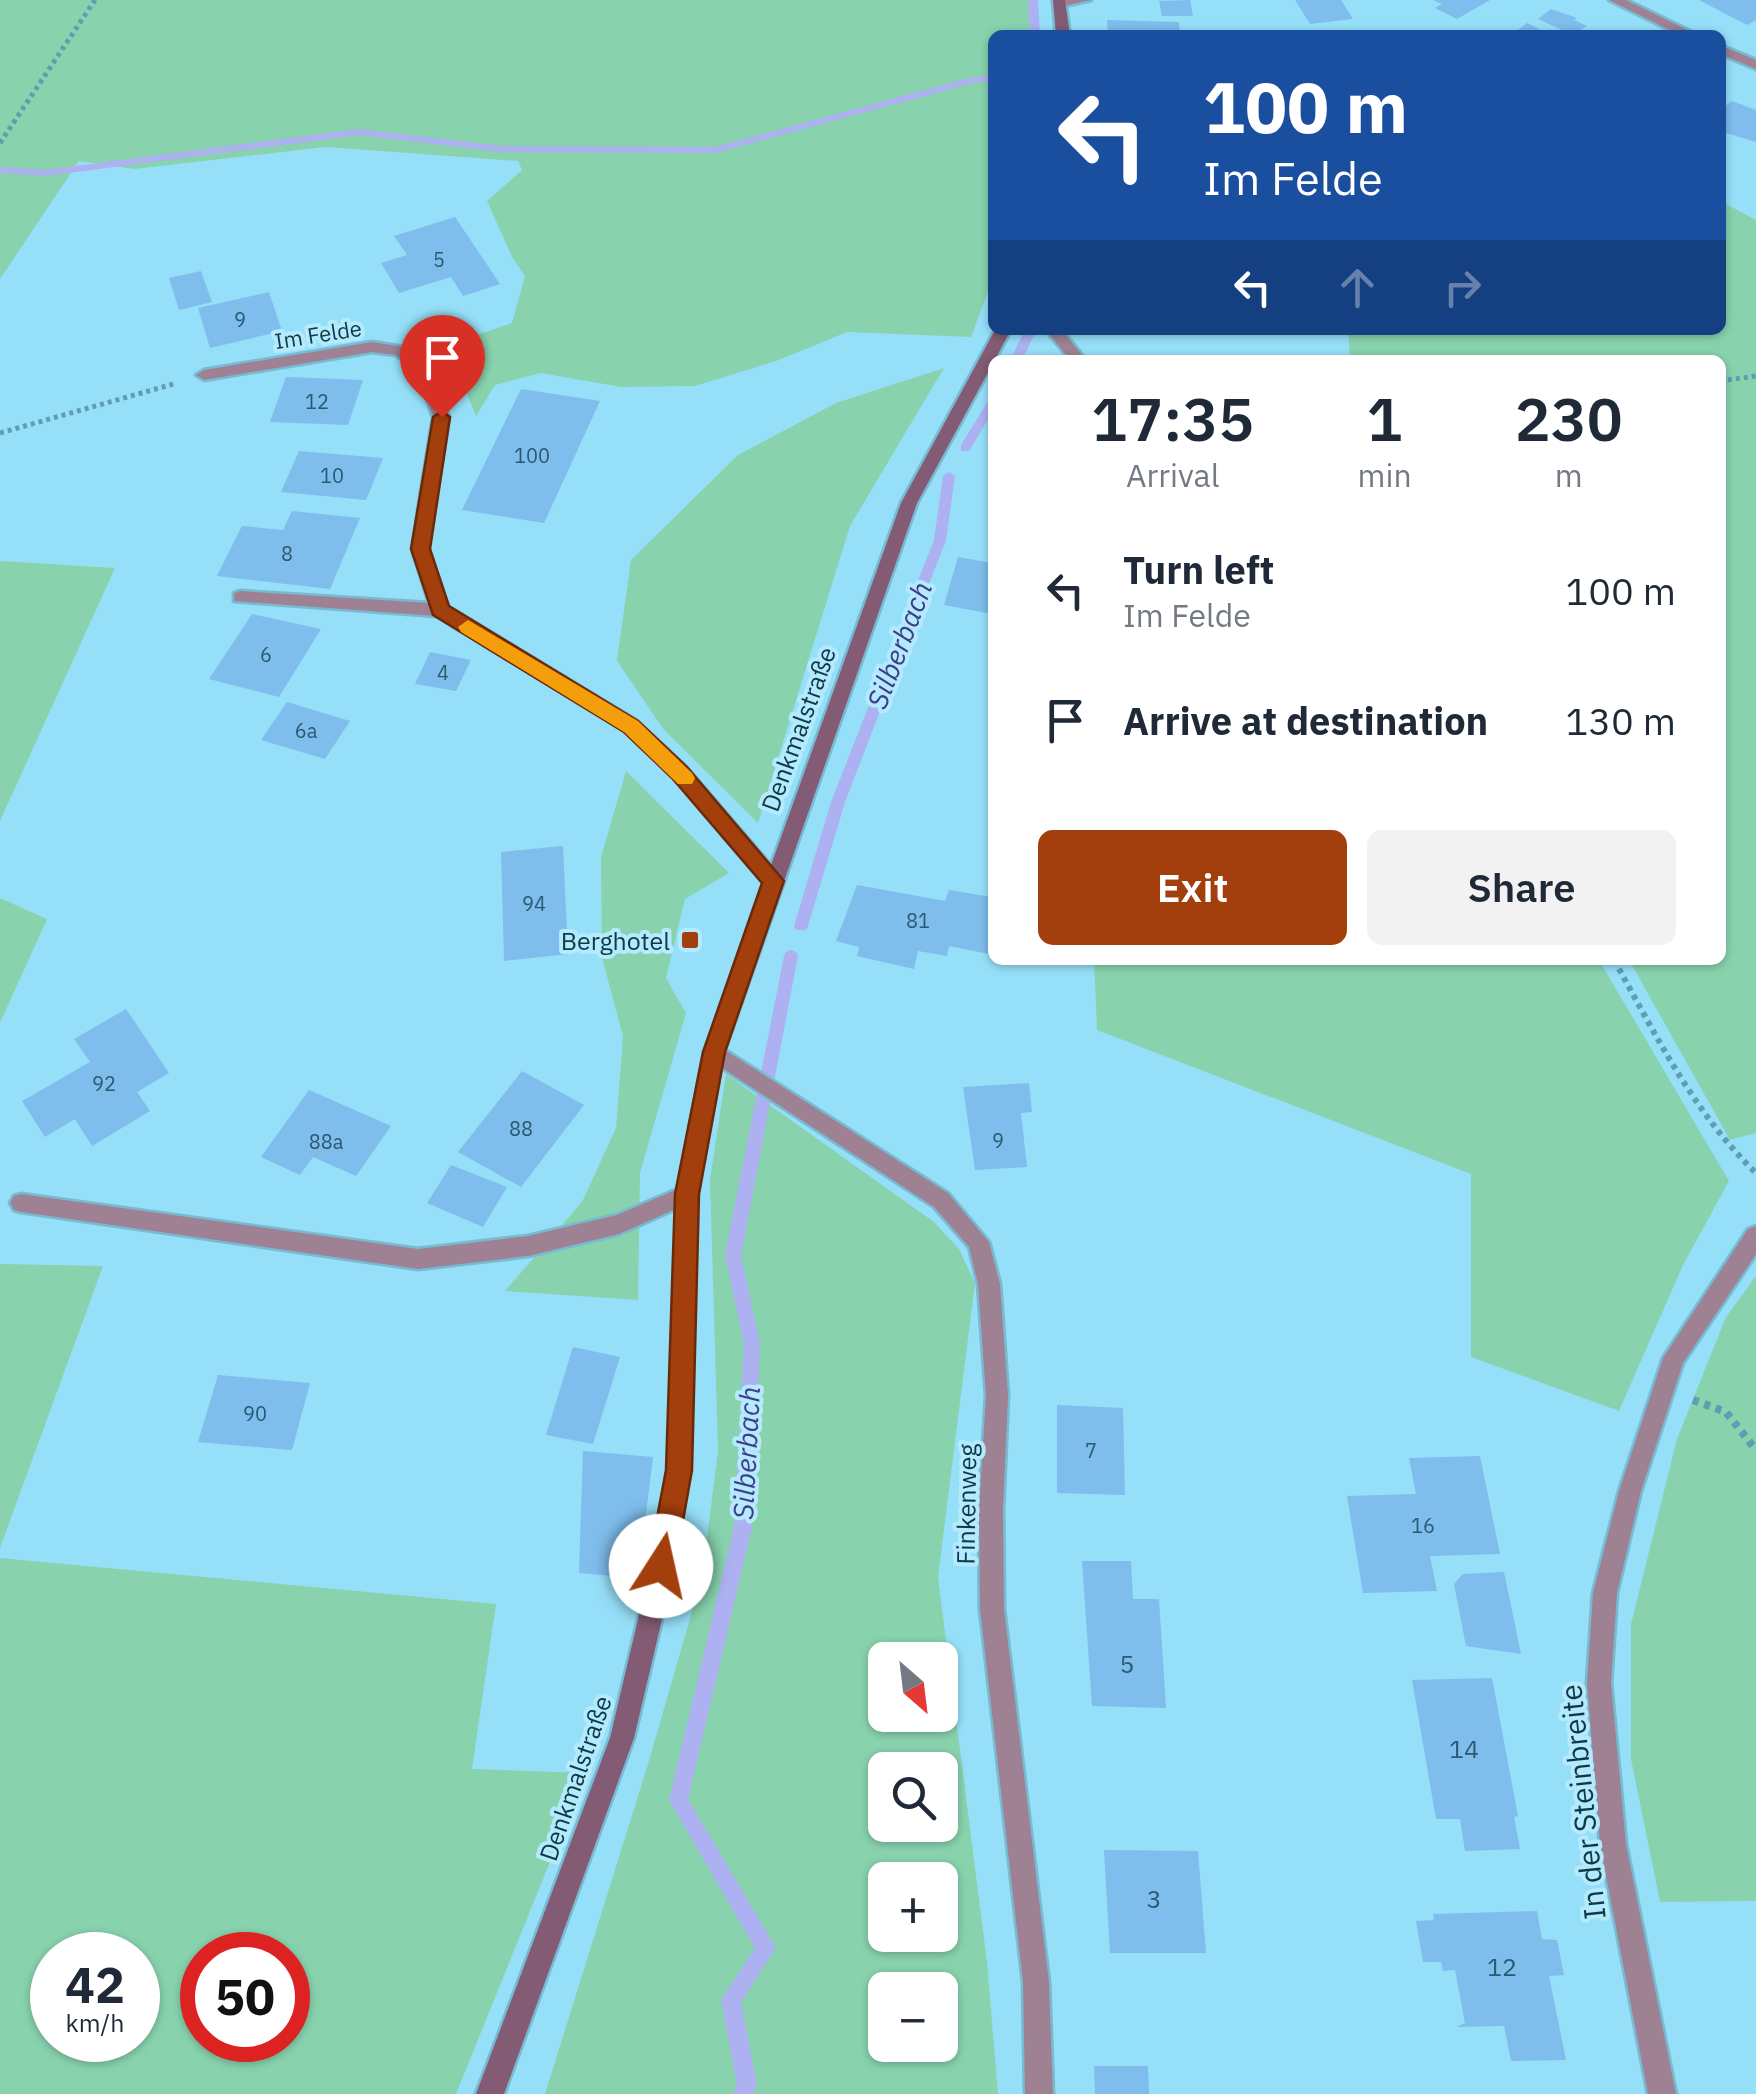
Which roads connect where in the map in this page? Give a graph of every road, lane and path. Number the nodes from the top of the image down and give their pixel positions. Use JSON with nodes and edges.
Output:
{"nodes":[{"id":1,"x":95,"y":0,"type":"edge"},
{"id":2,"x":1085,"y":0,"type":"edge"},
{"id":3,"x":1615,"y":0,"type":"edge"},
{"id":4,"x":1059,"y":2,"type":"edge"},
{"id":5,"x":1062,"y":30,"type":"edge"},
{"id":6,"x":1680,"y":30,"type":"edge"},
{"id":7,"x":1726,"y":51,"type":"edge"},
{"id":8,"x":1756,"y":65,"type":"edge"},
{"id":9,"x":0,"y":143,"type":"edge"},
{"id":10,"x":1058,"y":335,"type":"edge"},
{"id":11,"x":1074,"y":355,"type":"edge"},
{"id":12,"x":988,"y":358,"type":"edge"},
{"id":13,"x":204,"y":375,"type":"joint"},
{"id":14,"x":1756,"y":376,"type":"edge"},
{"id":15,"x":1726,"y":381,"type":"edge"},
{"id":16,"x":0,"y":433,"type":"edge"},
{"id":17,"x":240,"y":597,"type":"dead end"},
{"id":18,"x":440,"y":610,"type":"junction"},
{"id":19,"x":773,"y":881,"type":"junction"},
{"id":20,"x":1617,"y":965,"type":"edge"},
{"id":21,"x":714,"y":1052,"type":"junction"},
{"id":22,"x":1756,"y":1173,"type":"edge"},
{"id":23,"x":687,"y":1194,"type":"junction"},
{"id":24,"x":21,"y":1203,"type":"dead end"},
{"id":25,"x":1756,"y":1236,"type":"edge"},
{"id":26,"x":1664,"y":1388,"type":"junction"},
{"id":27,"x":1756,"y":1450,"type":"edge"},
{"id":28,"x":490,"y":2094,"type":"edge"},
{"id":29,"x":1040,"y":2094,"type":"edge"},
{"id":30,"x":1662,"y":2094,"type":"edge"}],
"edges":[{"from":1,"to":9,"type":"path"},
{"from":2,"to":4,"type":"street"},
{"from":3,"to":6,"type":"street"},
{"from":4,"to":5,"type":"main road"},
{"from":7,"to":8,"type":"street"},
{"from":10,"to":11,"type":"street"},
{"from":12,"to":19,"type":"main road","name":"Denkmalstraße"},
{"from":13,"to":16,"type":"path"},
{"from":13,"to":18,"type":"street","name":"Im Felde"},
{"from":14,"to":15,"type":"path"},
{"from":17,"to":18,"type":"street"},
{"from":18,"to":19,"type":"street"},
{"from":19,"to":21,"type":"main road","name":"Denkmalstraße"},
{"from":20,"to":22,"type":"path"},
{"from":21,"to":23,"type":"main road","name":"Denkmalstraße"},
{"from":21,"to":29,"type":"street","name":"Finkenweg"},
{"from":23,"to":24,"type":"street"},
{"from":23,"to":28,"type":"main road","name":"Denkmalstraße"},
{"from":25,"to":26,"type":"street","name":"In der Steinbreite"},
{"from":26,"to":27,"type":"path"},
{"from":26,"to":30,"type":"street","name":"In der Steinbreite"}]}
